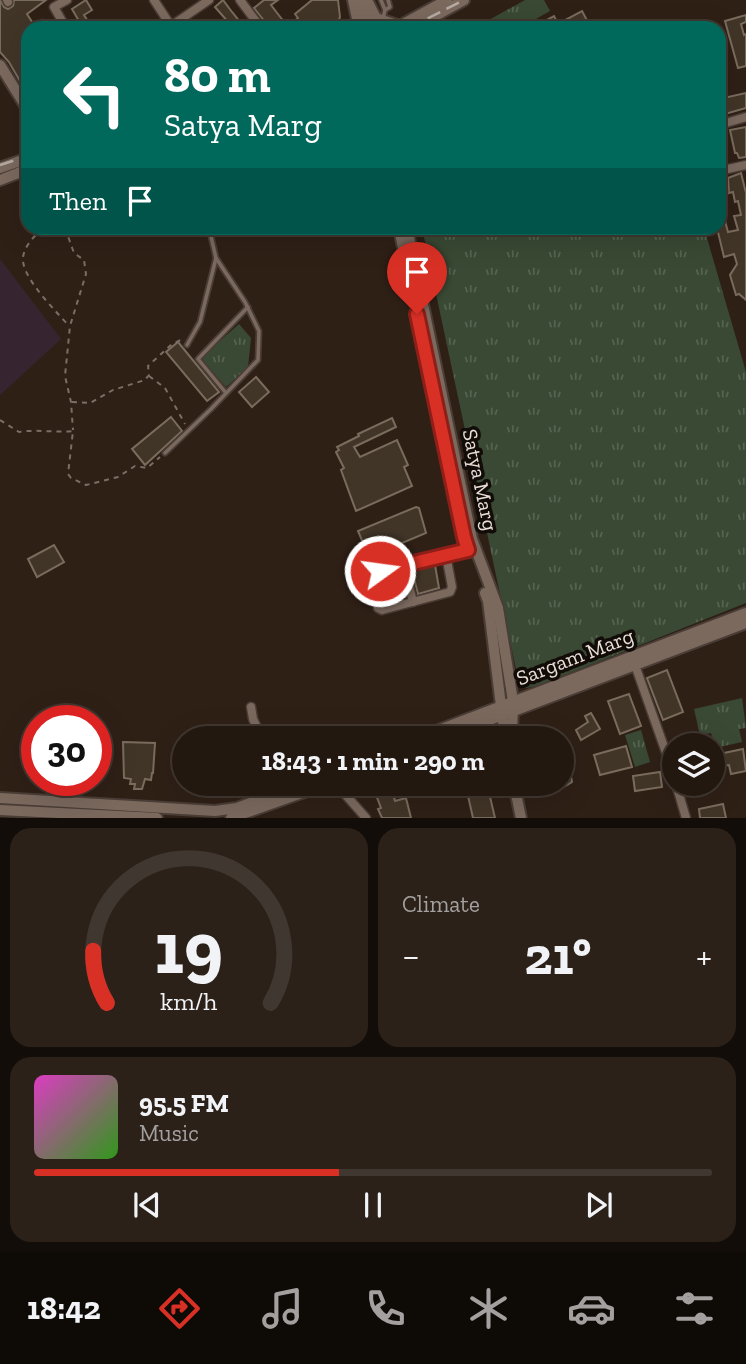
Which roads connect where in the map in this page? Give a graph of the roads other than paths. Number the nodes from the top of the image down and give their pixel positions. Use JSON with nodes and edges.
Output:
{"nodes":[{"id":1,"x":154,"y":0,"type":"edge"},
{"id":2,"x":209,"y":0,"type":"edge"},
{"id":3,"x":240,"y":0,"type":"edge"},
{"id":4,"x":353,"y":0,"type":"edge"},
{"id":5,"x":361,"y":0,"type":"edge"},
{"id":6,"x":367,"y":0,"type":"edge"},
{"id":7,"x":381,"y":0,"type":"edge"},
{"id":8,"x":388,"y":0,"type":"edge"},
{"id":9,"x":464,"y":0,"type":"edge"},
{"id":10,"x":62,"y":1,"type":"edge"},
{"id":11,"x":442,"y":1,"type":"edge"},
{"id":12,"x":384,"y":16,"type":"junction"},
{"id":13,"x":62,"y":21,"type":"edge"},
{"id":14,"x":166,"y":21,"type":"edge"},
{"id":15,"x":178,"y":21,"type":"edge"},
{"id":16,"x":256,"y":21,"type":"edge"},
{"id":17,"x":358,"y":21,"type":"edge"},
{"id":18,"x":367,"y":21,"type":"edge"},
{"id":19,"x":390,"y":21,"type":"edge"},
{"id":20,"x":408,"y":21,"type":"edge"},
{"id":21,"x":426,"y":21,"type":"edge"},
{"id":22,"x":0,"y":65,"type":"edge"},
{"id":23,"x":21,"y":99,"type":"edge"},
{"id":24,"x":746,"y":117,"type":"edge"},
{"id":25,"x":726,"y":123,"type":"edge"},
{"id":26,"x":21,"y":160,"type":"edge"},
{"id":27,"x":746,"y":164,"type":"edge"},
{"id":28,"x":0,"y":168,"type":"edge"},
{"id":29,"x":726,"y":169,"type":"edge"},
{"id":30,"x":21,"y":172,"type":"edge"},
{"id":31,"x":0,"y":180,"type":"edge"},
{"id":32,"x":211,"y":235,"type":"edge"},
{"id":33,"x":401,"y":235,"type":"edge"},
{"id":34,"x":408,"y":235,"type":"edge"},
{"id":35,"x":216,"y":257,"type":"junction"},
{"id":36,"x":248,"y":307,"type":"junction"},
{"id":37,"x":187,"y":345,"type":"dead end"},
{"id":38,"x":226,"y":393,"type":"junction"},
{"id":39,"x":164,"y":453,"type":"road end"},
{"id":40,"x":458,"y":489,"type":"junction"},
{"id":41,"x":468,"y":550,"type":"junction"},
{"id":42,"x":446,"y":555,"type":"junction"},
{"id":43,"x":404,"y":565,"type":"junction"},
{"id":44,"x":413,"y":602,"type":"junction"},
{"id":45,"x":746,"y":613,"type":"edge"},
{"id":46,"x":746,"y":624,"type":"edge"},
{"id":47,"x":635,"y":665,"type":"junction"},
{"id":48,"x":251,"y":707,"type":"dead end"},
{"id":49,"x":507,"y":708,"type":"junction"},
{"id":50,"x":256,"y":726,"type":"edge"},
{"id":51,"x":454,"y":726,"type":"edge"},
{"id":52,"x":468,"y":726,"type":"edge"},
{"id":53,"x":506,"y":726,"type":"edge"},
{"id":54,"x":510,"y":726,"type":"edge"},
{"id":55,"x":662,"y":741,"type":"edge"},
{"id":56,"x":257,"y":796,"type":"edge"},
{"id":57,"x":293,"y":796,"type":"edge"},
{"id":58,"x":347,"y":796,"type":"edge"},
{"id":59,"x":516,"y":796,"type":"edge"},
{"id":60,"x":524,"y":796,"type":"edge"},
{"id":61,"x":680,"y":796,"type":"edge"},
{"id":62,"x":0,"y":798,"type":"edge"},
{"id":63,"x":0,"y":810,"type":"edge"},
{"id":64,"x":84,"y":811,"type":"edge"},
{"id":65,"x":206,"y":814,"type":"edge"},
{"id":66,"x":157,"y":818,"type":"edge"},
{"id":67,"x":231,"y":818,"type":"edge"},
{"id":68,"x":366,"y":818,"type":"edge"},
{"id":69,"x":521,"y":818,"type":"edge"},
{"id":70,"x":528,"y":818,"type":"edge"},
{"id":71,"x":686,"y":818,"type":"edge"}],
"edges":[{"from":1,"to":14,"type":"street"},
{"from":2,"to":15,"type":"street"},
{"from":3,"to":16,"type":"street"},
{"from":4,"to":17,"type":"main road"},
{"from":5,"to":18,"type":"main road"},
{"from":6,"to":12,"type":"main road"},
{"from":7,"to":12,"type":"lane"},
{"from":8,"to":12,"type":"lane"},
{"from":9,"to":21,"type":"main road"},
{"from":10,"to":13,"type":"street"},
{"from":11,"to":20,"type":"main road"},
{"from":12,"to":19,"type":"main road"},
{"from":22,"to":23,"type":"main road"},
{"from":24,"to":25,"type":"street"},
{"from":26,"to":28,"type":"main road"},
{"from":27,"to":29,"type":"street"},
{"from":30,"to":31,"type":"main road"},
{"from":32,"to":35,"type":"lane"},
{"from":33,"to":40,"type":"main road","name":"Satya Marg"},
{"from":34,"to":40,"type":"main road","name":"Satya Marg"},
{"from":35,"to":36,"type":"lane"},
{"from":35,"to":37,"type":"lane"},
{"from":36,"to":38,"type":"lane"},
{"from":36,"to":38,"type":"lane"},
{"from":38,"to":39,"type":"lane"},
{"from":40,"to":41,"type":"main road","name":"Satya Marg"},
{"from":40,"to":49,"type":"main road","name":"Satya Marg"},
{"from":41,"to":42,"type":"street"},
{"from":41,"to":49,"type":"main road","name":"Satya Marg"},
{"from":42,"to":43,"type":"street"},
{"from":42,"to":44,"type":"street"},
{"from":43,"to":44,"type":"street"},
{"from":43,"to":44,"type":"street"},
{"from":45,"to":49,"type":"main road","name":"Sargam Marg"},
{"from":46,"to":47,"type":"main road","name":"Sargam Marg"},
{"from":47,"to":49,"type":"main road","name":"Sargam Marg"},
{"from":47,"to":55,"type":"street"},
{"from":48,"to":50,"type":"street"},
{"from":49,"to":51,"type":"main road","name":"Sargam Marg"},
{"from":49,"to":52,"type":"main road","name":"Sargam Marg"},
{"from":49,"to":53,"type":"main road","name":"Satya Marg"},
{"from":49,"to":54,"type":"main road","name":"Satya Marg"},
{"from":56,"to":65,"type":"main road"},
{"from":57,"to":67,"type":"main road"},
{"from":58,"to":68,"type":"street"},
{"from":59,"to":69,"type":"main road"},
{"from":60,"to":70,"type":"main road"},
{"from":61,"to":71,"type":"street"},
{"from":62,"to":64,"type":"main road"},
{"from":63,"to":64,"type":"main road"},
{"from":64,"to":65,"type":"main road"},
{"from":64,"to":66,"type":"main road"}]}
